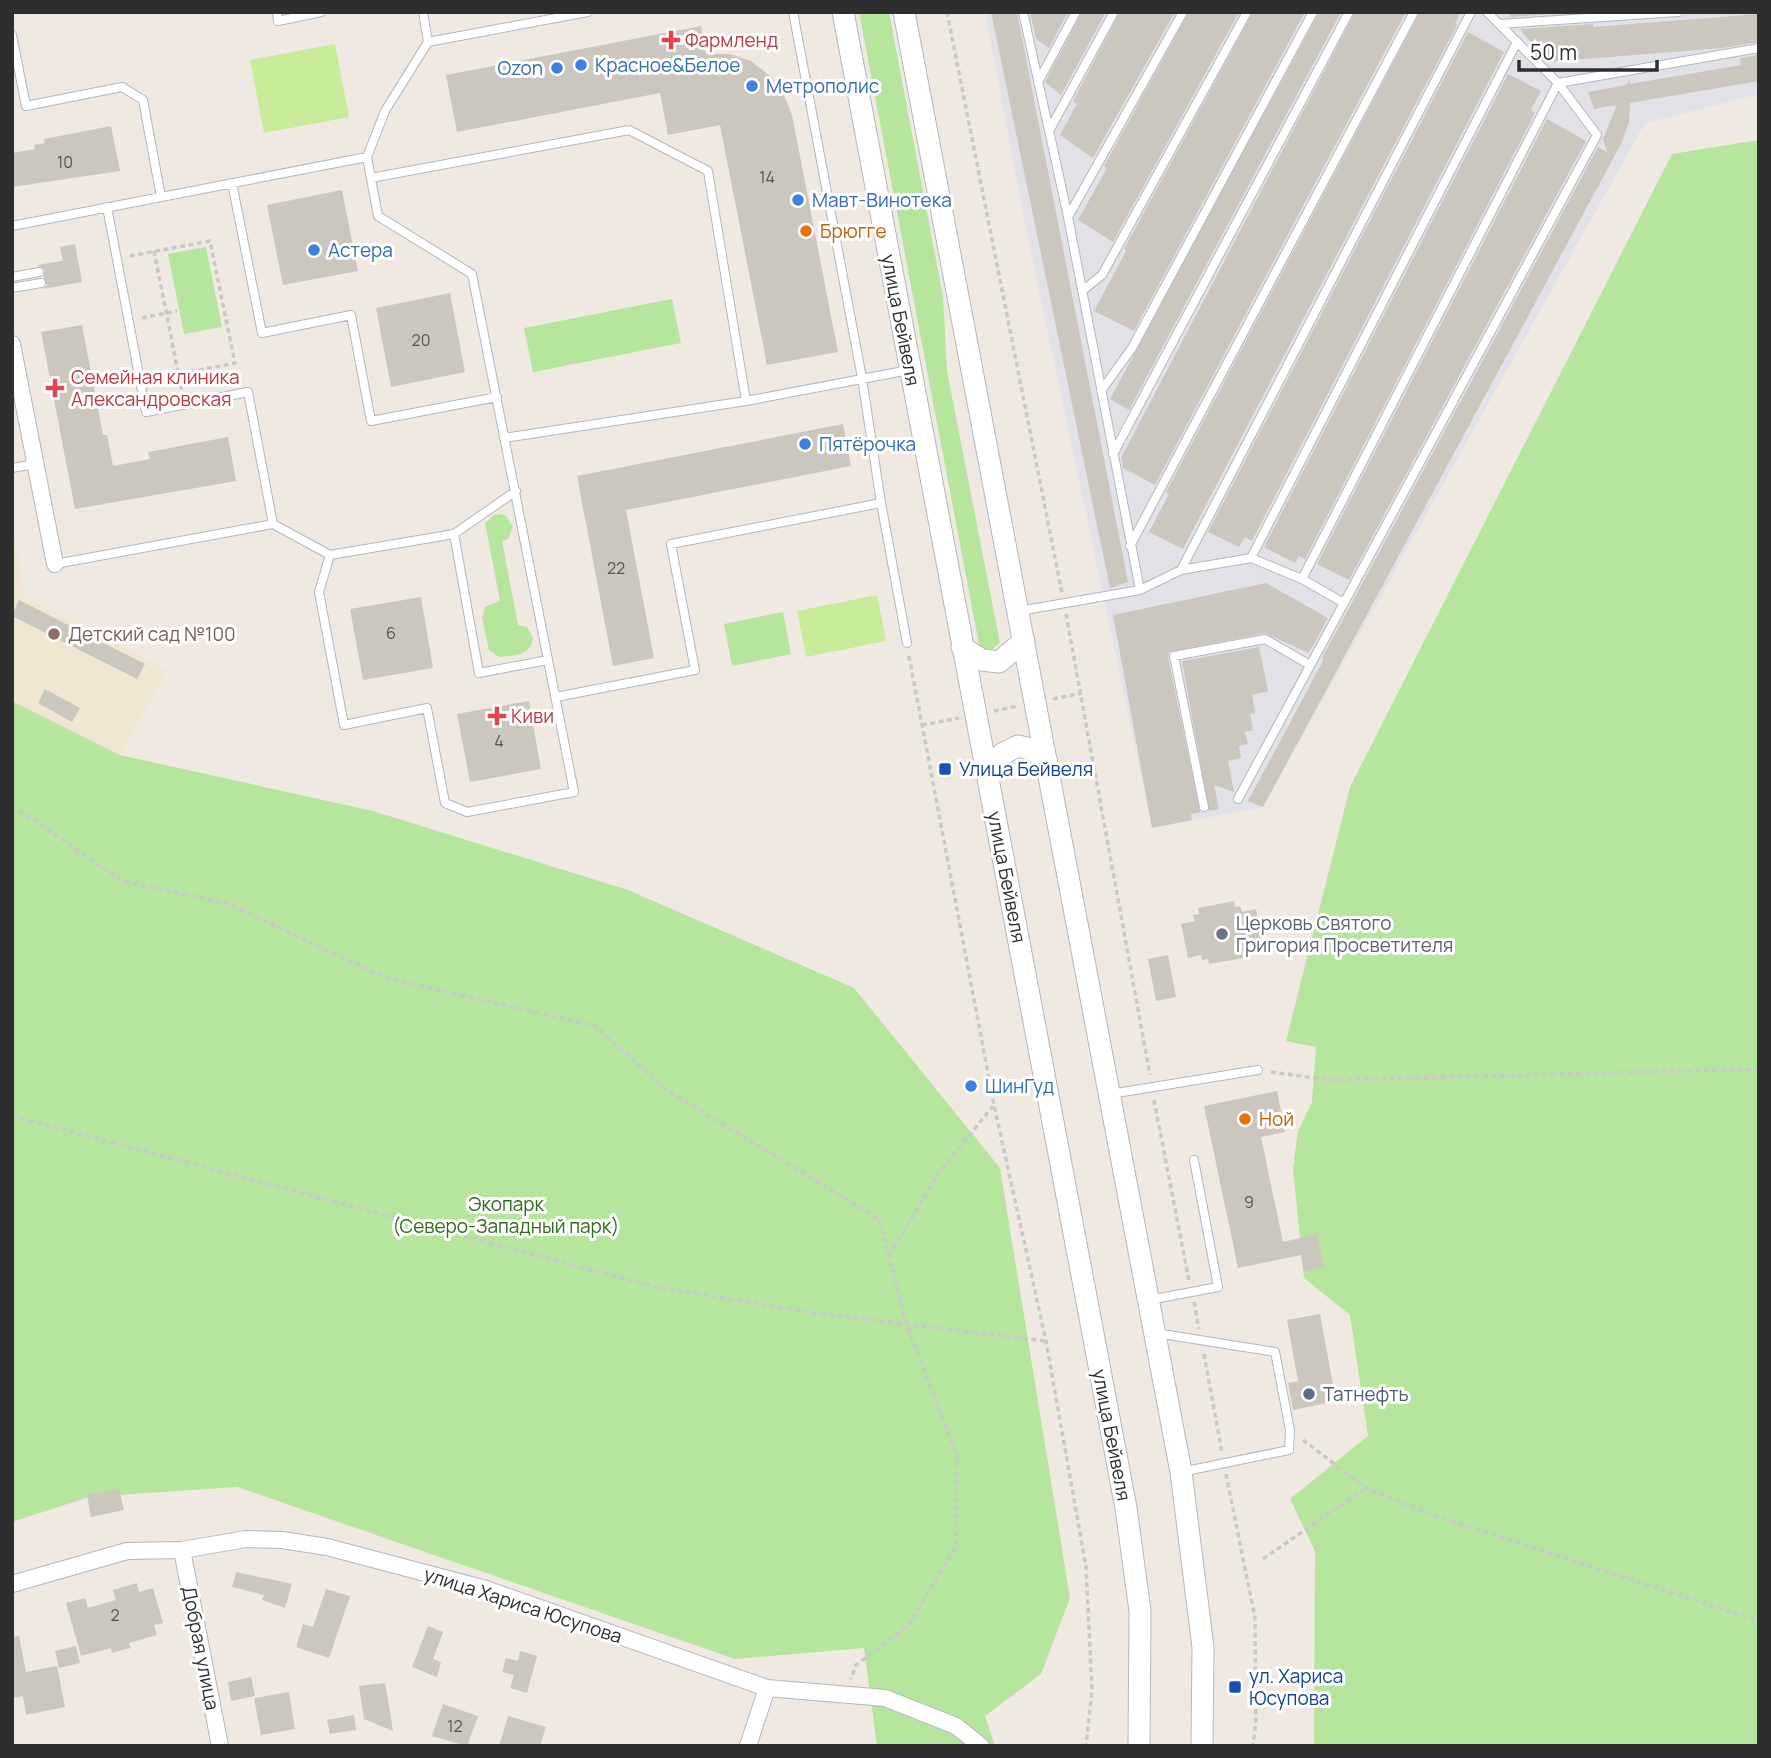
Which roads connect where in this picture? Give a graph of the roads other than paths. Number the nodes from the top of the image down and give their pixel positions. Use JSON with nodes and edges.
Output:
{"nodes":[{"id":1,"x":276,"y":12,"type":"edge"},
{"id":2,"x":321,"y":12,"type":"edge"},
{"id":3,"x":423,"y":12,"type":"edge"},
{"id":4,"x":588,"y":12,"type":"edge"},
{"id":5,"x":793,"y":12,"type":"edge"},
{"id":6,"x":843,"y":12,"type":"edge"},
{"id":7,"x":904,"y":12,"type":"edge"},
{"id":8,"x":1023,"y":12,"type":"edge"},
{"id":9,"x":1076,"y":12,"type":"edge"},
{"id":10,"x":1114,"y":12,"type":"edge"},
{"id":11,"x":1183,"y":12,"type":"edge"},
{"id":12,"x":1247,"y":12,"type":"edge"},
{"id":13,"x":1313,"y":12,"type":"edge"},
{"id":14,"x":1349,"y":12,"type":"edge"},
{"id":15,"x":1414,"y":12,"type":"edge"},
{"id":16,"x":1471,"y":12,"type":"edge"},
{"id":17,"x":1487,"y":12,"type":"edge"},
{"id":18,"x":1678,"y":12,"type":"edge"},
{"id":19,"x":1499,"y":24,"type":"junction"},
{"id":20,"x":12,"y":36,"type":"edge"},
{"id":21,"x":1517,"y":41,"type":"junction"},
{"id":22,"x":429,"y":43,"type":"junction"},
{"id":23,"x":1759,"y":48,"type":"edge"},
{"id":24,"x":1038,"y":82,"type":"junction"},
{"id":25,"x":1558,"y":83,"type":"junction"},
{"id":26,"x":1049,"y":131,"type":"junction"},
{"id":27,"x":367,"y":157,"type":"junction"},
{"id":28,"x":371,"y":178,"type":"junction"},
{"id":29,"x":232,"y":183,"type":"junction"},
{"id":30,"x":161,"y":197,"type":"junction"},
{"id":31,"x":107,"y":208,"type":"junction"},
{"id":32,"x":1068,"y":217,"type":"junction"},
{"id":33,"x":12,"y":226,"type":"edge"},
{"id":34,"x":39,"y":272,"type":"dead end"},
{"id":35,"x":12,"y":277,"type":"edge"},
{"id":36,"x":41,"y":283,"type":"dead end"},
{"id":37,"x":12,"y":288,"type":"edge"},
{"id":38,"x":1082,"y":291,"type":"junction"},
{"id":39,"x":12,"y":344,"type":"edge"},
{"id":40,"x":910,"y":370,"type":"junction"},
{"id":41,"x":862,"y":378,"type":"junction"},
{"id":42,"x":1101,"y":391,"type":"junction"},
{"id":43,"x":497,"y":397,"type":"junction"},
{"id":44,"x":746,"y":401,"type":"junction"},
{"id":45,"x":505,"y":438,"type":"junction"},
{"id":46,"x":1113,"y":454,"type":"junction"},
{"id":47,"x":35,"y":464,"type":"junction"},
{"id":48,"x":12,"y":468,"type":"edge"},
{"id":49,"x":516,"y":491,"type":"junction"},
{"id":50,"x":881,"y":503,"type":"junction"},
{"id":51,"x":273,"y":524,"type":"junction"},
{"id":52,"x":454,"y":534,"type":"junction"},
{"id":53,"x":1130,"y":546,"type":"junction"},
{"id":54,"x":330,"y":555,"type":"junction"},
{"id":55,"x":1251,"y":558,"type":"junction"},
{"id":56,"x":55,"y":564,"type":"joint"},
{"id":57,"x":1181,"y":570,"type":"junction"},
{"id":58,"x":1302,"y":579,"type":"junction"},
{"id":59,"x":1140,"y":590,"type":"junction"},
{"id":60,"x":1344,"y":603,"type":"junction"},
{"id":61,"x":1018,"y":612,"type":"junction"},
{"id":62,"x":1024,"y":641,"type":"junction"},
{"id":63,"x":907,"y":643,"type":"road end"},
{"id":64,"x":962,"y":647,"type":"junction"},
{"id":65,"x":548,"y":660,"type":"junction"},
{"id":66,"x":1310,"y":665,"type":"junction"},
{"id":67,"x":556,"y":697,"type":"junction"},
{"id":68,"x":1047,"y":762,"type":"junction"},
{"id":69,"x":987,"y":774,"type":"junction"},
{"id":70,"x":1238,"y":799,"type":"dead end"},
{"id":71,"x":1204,"y":807,"type":"dead end"},
{"id":72,"x":1258,"y":1070,"type":"road end"},
{"id":73,"x":1110,"y":1094,"type":"junction"},
{"id":74,"x":1194,"y":1160,"type":"dead end"},
{"id":75,"x":1149,"y":1300,"type":"junction"},
{"id":76,"x":1155,"y":1333,"type":"junction"},
{"id":77,"x":1181,"y":1472,"type":"junction"},
{"id":78,"x":182,"y":1550,"type":"junction"},
{"id":79,"x":12,"y":1584,"type":"edge"},
{"id":80,"x":767,"y":1688,"type":"junction"},
{"id":81,"x":220,"y":1746,"type":"edge"},
{"id":82,"x":748,"y":1746,"type":"edge"},
{"id":83,"x":981,"y":1746,"type":"edge"},
{"id":84,"x":1139,"y":1746,"type":"edge"},
{"id":85,"x":1202,"y":1746,"type":"edge"}],
"edges":[{"from":1,"to":2,"type":"lane"},
{"from":3,"to":22,"type":"lane"},
{"from":4,"to":22,"type":"lane"},
{"from":5,"to":41,"type":"lane"},
{"from":6,"to":40,"type":"main road","name":"улица Бейвеля"},
{"from":7,"to":61,"type":"main road"},
{"from":8,"to":24,"type":"lane"},
{"from":9,"to":24,"type":"lane"},
{"from":10,"to":26,"type":"lane"},
{"from":11,"to":32,"type":"lane"},
{"from":12,"to":38,"type":"lane"},
{"from":13,"to":42,"type":"lane"},
{"from":14,"to":46,"type":"lane"},
{"from":15,"to":53,"type":"lane"},
{"from":16,"to":57,"type":"lane"},
{"from":17,"to":19,"type":"lane"},
{"from":18,"to":19,"type":"lane"},
{"from":19,"to":21,"type":"lane"},
{"from":20,"to":30,"type":"lane"},
{"from":21,"to":25,"type":"lane"},
{"from":21,"to":55,"type":"lane"},
{"from":22,"to":27,"type":"lane"},
{"from":23,"to":25,"type":"lane"},
{"from":24,"to":26,"type":"lane"},
{"from":25,"to":58,"type":"lane"},
{"from":25,"to":60,"type":"lane"},
{"from":26,"to":32,"type":"lane"},
{"from":27,"to":28,"type":"lane"},
{"from":27,"to":29,"type":"lane"},
{"from":28,"to":43,"type":"lane"},
{"from":28,"to":44,"type":"lane"},
{"from":29,"to":30,"type":"lane"},
{"from":29,"to":43,"type":"lane"},
{"from":30,"to":31,"type":"lane"},
{"from":31,"to":33,"type":"lane"},
{"from":31,"to":51,"type":"lane"},
{"from":32,"to":38,"type":"lane"},
{"from":34,"to":35,"type":"lane"},
{"from":36,"to":37,"type":"lane"},
{"from":38,"to":42,"type":"lane"},
{"from":39,"to":47,"type":"street"},
{"from":40,"to":41,"type":"lane"},
{"from":40,"to":64,"type":"main road","name":"улица Бейвеля"},
{"from":41,"to":44,"type":"lane"},
{"from":41,"to":50,"type":"lane"},
{"from":42,"to":46,"type":"lane"},
{"from":43,"to":45,"type":"lane"},
{"from":44,"to":45,"type":"lane"},
{"from":45,"to":49,"type":"lane"},
{"from":46,"to":53,"type":"lane"},
{"from":47,"to":48,"type":"lane"},
{"from":47,"to":56,"type":"street"},
{"from":49,"to":52,"type":"lane"},
{"from":49,"to":65,"type":"lane"},
{"from":50,"to":63,"type":"lane"},
{"from":50,"to":67,"type":"lane"},
{"from":51,"to":54,"type":"lane"},
{"from":51,"to":56,"type":"lane"},
{"from":52,"to":54,"type":"lane"},
{"from":52,"to":65,"type":"lane"},
{"from":53,"to":59,"type":"lane"},
{"from":54,"to":67,"type":"lane"},
{"from":55,"to":57,"type":"lane"},
{"from":55,"to":58,"type":"lane"},
{"from":57,"to":59,"type":"lane"},
{"from":58,"to":60,"type":"lane"},
{"from":59,"to":61,"type":"lane"},
{"from":60,"to":66,"type":"lane"},
{"from":61,"to":62,"type":"main road"},
{"from":62,"to":64,"type":"main road"},
{"from":62,"to":68,"type":"main road"},
{"from":64,"to":69,"type":"main road","name":"улица Бейвеля"},
{"from":65,"to":67,"type":"lane"},
{"from":66,"to":70,"type":"lane"},
{"from":66,"to":71,"type":"lane"},
{"from":68,"to":69,"type":"main road"},
{"from":68,"to":73,"type":"main road"},
{"from":69,"to":84,"type":"main road","name":"улица Бейвеля"},
{"from":72,"to":73,"type":"lane"},
{"from":73,"to":75,"type":"main road"},
{"from":74,"to":75,"type":"lane"},
{"from":75,"to":76,"type":"main road"},
{"from":76,"to":77,"type":"main road"},
{"from":76,"to":77,"type":"lane"},
{"from":77,"to":85,"type":"main road"},
{"from":78,"to":79,"type":"street","name":"улица Хариса Юсупова"},
{"from":78,"to":80,"type":"street","name":"улица Хариса Юсупова"},
{"from":78,"to":81,"type":"street","name":"Добрая улица"},
{"from":80,"to":82,"type":"street"},
{"from":80,"to":83,"type":"street","name":"улица Хариса Юсупова"}]}
